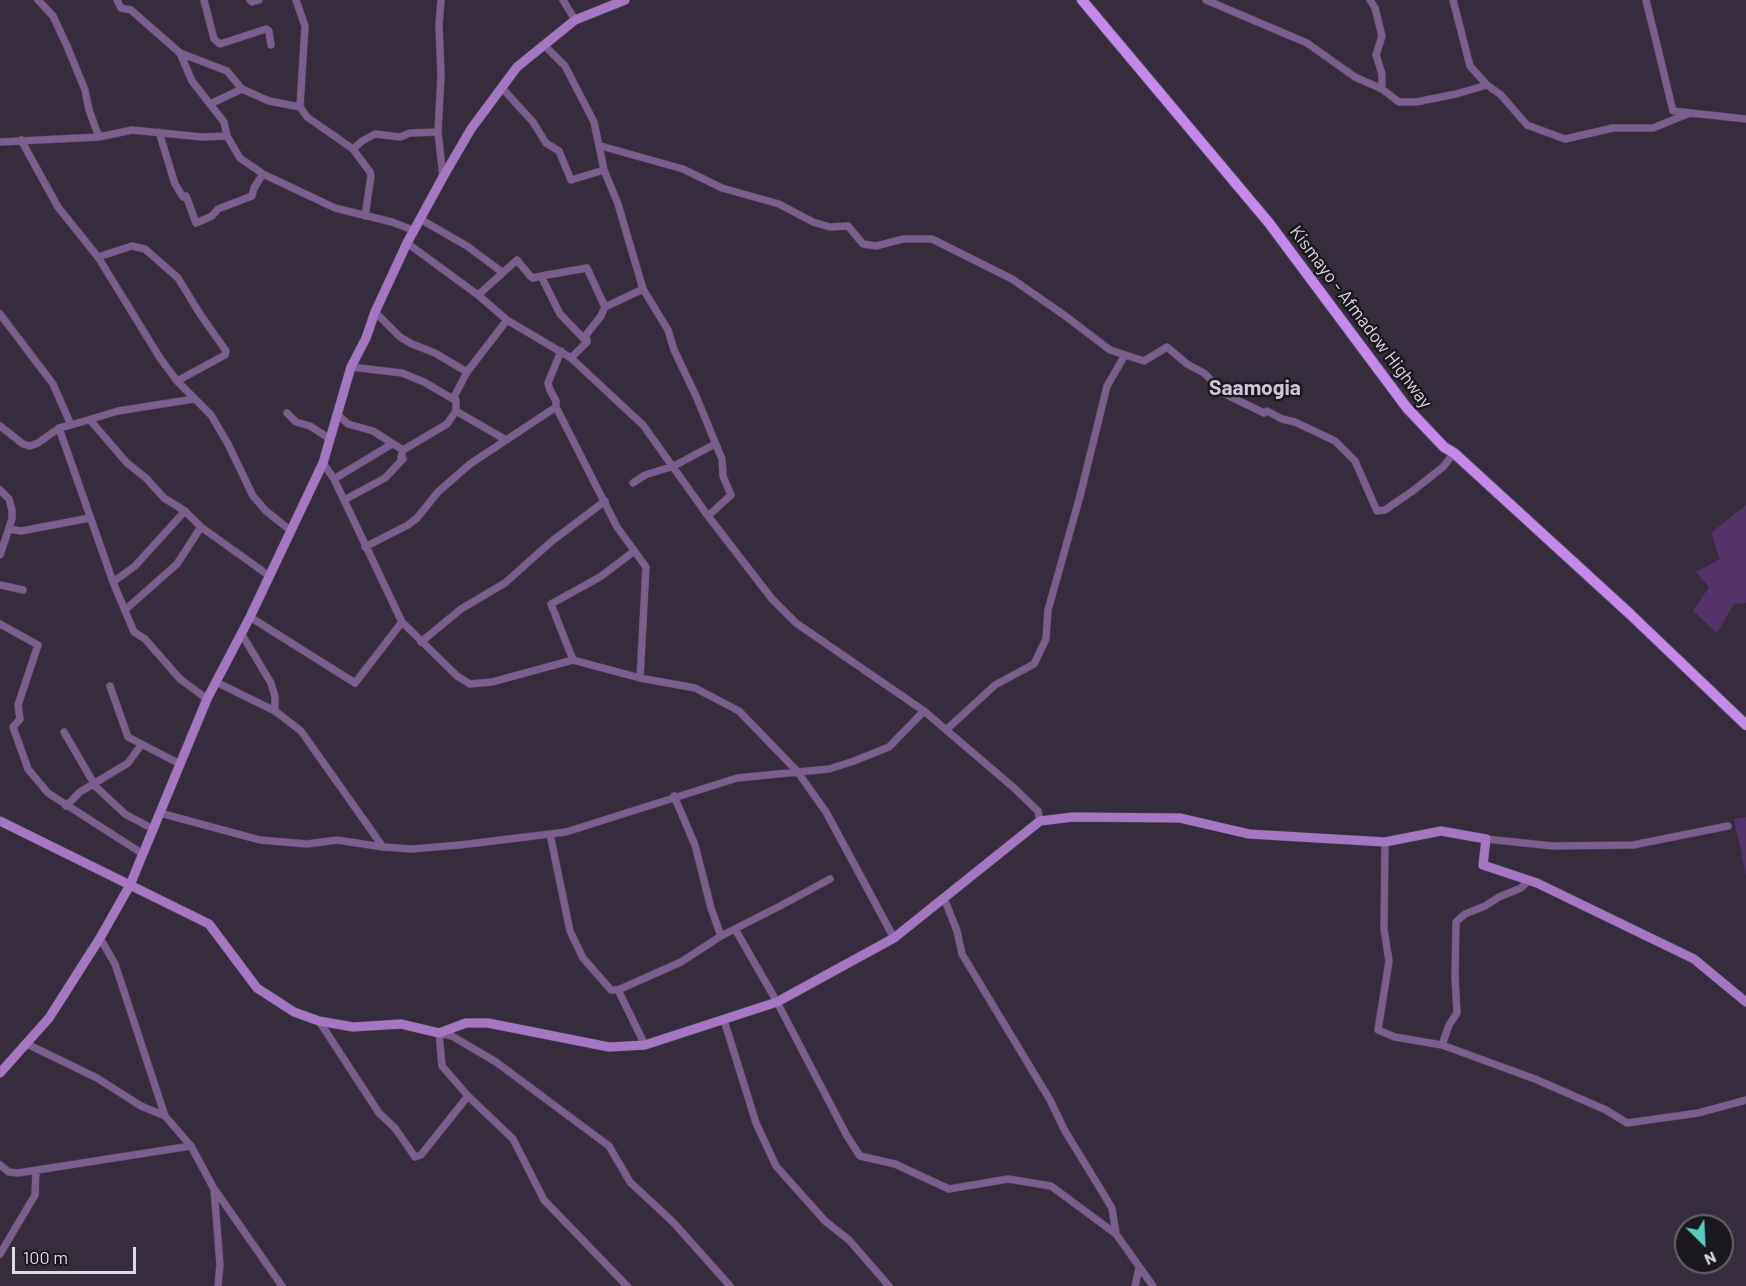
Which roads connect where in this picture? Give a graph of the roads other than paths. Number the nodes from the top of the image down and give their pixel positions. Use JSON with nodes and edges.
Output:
{"nodes":[{"id":1,"x":38,"y":0,"type":"edge"},
{"id":2,"x":117,"y":0,"type":"edge"},
{"id":3,"x":204,"y":0,"type":"edge"},
{"id":4,"x":250,"y":0,"type":"edge"},
{"id":5,"x":259,"y":0,"type":"edge"},
{"id":6,"x":296,"y":0,"type":"edge"},
{"id":7,"x":441,"y":0,"type":"edge"},
{"id":8,"x":563,"y":0,"type":"edge"},
{"id":9,"x":625,"y":0,"type":"edge"},
{"id":10,"x":1083,"y":0,"type":"edge"},
{"id":11,"x":1206,"y":0,"type":"edge"},
{"id":12,"x":1370,"y":0,"type":"edge"},
{"id":13,"x":1453,"y":0,"type":"edge"},
{"id":14,"x":1646,"y":0,"type":"edge"},
{"id":15,"x":575,"y":20,"type":"junction"},
{"id":16,"x":271,"y":45,"type":"dead end"},
{"id":17,"x":544,"y":45,"type":"junction"},
{"id":18,"x":180,"y":53,"type":"junction"},
{"id":19,"x":1487,"y":85,"type":"junction"},
{"id":20,"x":501,"y":87,"type":"junction"},
{"id":21,"x":242,"y":89,"type":"junction"},
{"id":22,"x":1382,"y":89,"type":"junction"},
{"id":23,"x":210,"y":104,"type":"junction"},
{"id":24,"x":300,"y":107,"type":"junction"},
{"id":25,"x":1690,"y":113,"type":"junction"},
{"id":26,"x":1746,"y":119,"type":"edge"},
{"id":27,"x":159,"y":132,"type":"junction"},
{"id":28,"x":438,"y":132,"type":"junction"},
{"id":29,"x":227,"y":136,"type":"junction"},
{"id":30,"x":99,"y":137,"type":"junction"},
{"id":31,"x":21,"y":140,"type":"junction"},
{"id":32,"x":0,"y":142,"type":"edge"},
{"id":33,"x":601,"y":147,"type":"junction"},
{"id":34,"x":353,"y":149,"type":"junction"},
{"id":35,"x":604,"y":170,"type":"junction"},
{"id":36,"x":263,"y":174,"type":"junction"},
{"id":37,"x":443,"y":177,"type":"junction"},
{"id":38,"x":365,"y":216,"type":"junction"},
{"id":39,"x":420,"y":219,"type":"junction"},
{"id":40,"x":413,"y":230,"type":"junction"},
{"id":41,"x":407,"y":243,"type":"junction"},
{"id":42,"x":98,"y":257,"type":"junction"},
{"id":43,"x":502,"y":272,"type":"junction"},
{"id":44,"x":541,"y":276,"type":"junction"},
{"id":45,"x":643,"y":289,"type":"junction"},
{"id":46,"x":478,"y":295,"type":"junction"},
{"id":47,"x":605,"y":307,"type":"junction"},
{"id":48,"x":375,"y":312,"type":"junction"},
{"id":49,"x":0,"y":314,"type":"edge"},
{"id":50,"x":507,"y":320,"type":"junction"},
{"id":51,"x":587,"y":342,"type":"junction"},
{"id":52,"x":561,"y":351,"type":"junction"},
{"id":53,"x":1125,"y":355,"type":"junction"},
{"id":54,"x":571,"y":358,"type":"junction"},
{"id":55,"x":351,"y":367,"type":"junction"},
{"id":56,"x":468,"y":372,"type":"junction"},
{"id":57,"x":177,"y":381,"type":"junction"},
{"id":58,"x":194,"y":399,"type":"junction"},
{"id":59,"x":453,"y":399,"type":"junction"},
{"id":60,"x":556,"y":407,"type":"junction"},
{"id":61,"x":456,"y":411,"type":"junction"},
{"id":62,"x":287,"y":412,"type":"dead end"},
{"id":63,"x":337,"y":414,"type":"junction"},
{"id":64,"x":90,"y":420,"type":"junction"},
{"id":65,"x":71,"y":425,"type":"junction"},
{"id":66,"x":0,"y":426,"type":"edge"},
{"id":67,"x":59,"y":428,"type":"junction"},
{"id":68,"x":330,"y":439,"type":"junction"},
{"id":69,"x":506,"y":440,"type":"junction"},
{"id":70,"x":392,"y":444,"type":"junction"},
{"id":71,"x":715,"y":444,"type":"junction"},
{"id":72,"x":403,"y":450,"type":"junction"},
{"id":73,"x":1454,"y":453,"type":"junction"},
{"id":74,"x":322,"y":463,"type":"junction"},
{"id":75,"x":674,"y":466,"type":"junction"},
{"id":76,"x":334,"y":479,"type":"junction"},
{"id":77,"x":633,"y":483,"type":"dead end"},
{"id":78,"x":0,"y":490,"type":"edge"},
{"id":79,"x":344,"y":500,"type":"junction"},
{"id":80,"x":605,"y":501,"type":"junction"},
{"id":81,"x":185,"y":511,"type":"junction"},
{"id":82,"x":708,"y":516,"type":"junction"},
{"id":83,"x":90,"y":518,"type":"junction"},
{"id":84,"x":201,"y":527,"type":"junction"},
{"id":85,"x":9,"y":529,"type":"junction"},
{"id":86,"x":290,"y":530,"type":"junction"},
{"id":87,"x":365,"y":547,"type":"junction"},
{"id":88,"x":633,"y":552,"type":"junction"},
{"id":89,"x":0,"y":555,"type":"edge"},
{"id":90,"x":268,"y":575,"type":"junction"},
{"id":91,"x":113,"y":582,"type":"junction"},
{"id":92,"x":0,"y":585,"type":"edge"},
{"id":93,"x":23,"y":590,"type":"dead end"},
{"id":94,"x":124,"y":610,"type":"junction"},
{"id":95,"x":250,"y":617,"type":"junction"},
{"id":96,"x":402,"y":622,"type":"junction"},
{"id":97,"x":0,"y":624,"type":"edge"},
{"id":98,"x":241,"y":633,"type":"junction"},
{"id":99,"x":421,"y":642,"type":"junction"},
{"id":100,"x":573,"y":660,"type":"junction"},
{"id":101,"x":640,"y":678,"type":"junction"},
{"id":102,"x":216,"y":682,"type":"junction"},
{"id":103,"x":110,"y":686,"type":"dead end"},
{"id":104,"x":207,"y":699,"type":"junction"},
{"id":105,"x":276,"y":711,"type":"junction"},
{"id":106,"x":924,"y":711,"type":"junction"},
{"id":107,"x":1746,"y":724,"type":"edge"},
{"id":108,"x":946,"y":730,"type":"junction"},
{"id":109,"x":64,"y":732,"type":"dead end"},
{"id":110,"x":141,"y":745,"type":"junction"},
{"id":111,"x":180,"y":764,"type":"junction"},
{"id":112,"x":797,"y":771,"type":"junction"},
{"id":113,"x":93,"y":783,"type":"junction"},
{"id":114,"x":674,"y":796,"type":"junction"},
{"id":115,"x":66,"y":806,"type":"junction"},
{"id":116,"x":160,"y":813,"type":"junction"},
{"id":117,"x":1040,"y":820,"type":"junction"},
{"id":118,"x":0,"y":821,"type":"edge"},
{"id":119,"x":1728,"y":826,"type":"dead end"},
{"id":120,"x":153,"y":829,"type":"junction"},
{"id":121,"x":550,"y":834,"type":"junction"},
{"id":122,"x":1486,"y":839,"type":"junction"},
{"id":123,"x":1385,"y":842,"type":"junction"},
{"id":124,"x":383,"y":847,"type":"junction"},
{"id":125,"x":143,"y":854,"type":"junction"},
{"id":126,"x":830,"y":879,"type":"dead end"},
{"id":127,"x":1529,"y":880,"type":"junction"},
{"id":128,"x":130,"y":885,"type":"junction"},
{"id":129,"x":944,"y":898,"type":"junction"},
{"id":130,"x":735,"y":928,"type":"junction"},
{"id":131,"x":721,"y":936,"type":"junction"},
{"id":132,"x":100,"y":938,"type":"junction"},
{"id":133,"x":894,"y":938,"type":"junction"},
{"id":134,"x":618,"y":990,"type":"junction"},
{"id":135,"x":777,"y":1002,"type":"junction"},
{"id":136,"x":1746,"y":1002,"type":"edge"},
{"id":137,"x":724,"y":1020,"type":"junction"},
{"id":138,"x":319,"y":1021,"type":"junction"},
{"id":139,"x":439,"y":1033,"type":"junction"},
{"id":140,"x":27,"y":1044,"type":"junction"},
{"id":141,"x":645,"y":1045,"type":"junction"},
{"id":142,"x":1442,"y":1045,"type":"junction"},
{"id":143,"x":0,"y":1073,"type":"edge"},
{"id":144,"x":468,"y":1096,"type":"junction"},
{"id":145,"x":1746,"y":1101,"type":"edge"},
{"id":146,"x":165,"y":1116,"type":"junction"},
{"id":147,"x":191,"y":1146,"type":"junction"},
{"id":148,"x":0,"y":1165,"type":"edge"},
{"id":149,"x":36,"y":1170,"type":"junction"},
{"id":150,"x":213,"y":1187,"type":"junction"},
{"id":151,"x":1116,"y":1234,"type":"junction"},
{"id":152,"x":0,"y":1254,"type":"edge"},
{"id":153,"x":1139,"y":1268,"type":"junction"},
{"id":154,"x":218,"y":1286,"type":"edge"},
{"id":155,"x":282,"y":1286,"type":"edge"},
{"id":156,"x":627,"y":1286,"type":"edge"},
{"id":157,"x":730,"y":1286,"type":"edge"},
{"id":158,"x":889,"y":1286,"type":"edge"},
{"id":159,"x":1135,"y":1286,"type":"edge"},
{"id":160,"x":1153,"y":1286,"type":"edge"}],
"edges":[{"from":1,"to":30,"type":"street"},
{"from":2,"to":18,"type":"street"},
{"from":3,"to":16,"type":"street"},
{"from":4,"to":5,"type":"street"},
{"from":6,"to":24,"type":"street"},
{"from":7,"to":28,"type":"street"},
{"from":8,"to":15,"type":"street"},
{"from":9,"to":15,"type":"street"},
{"from":10,"to":73,"type":"main road","name":"Kismayo - Afmadow Highway"},
{"from":11,"to":22,"type":"street"},
{"from":12,"to":22,"type":"street"},
{"from":13,"to":19,"type":"street"},
{"from":14,"to":25,"type":"street"},
{"from":15,"to":17,"type":"street"},
{"from":17,"to":20,"type":"street"},
{"from":17,"to":33,"type":"street"},
{"from":18,"to":21,"type":"street"},
{"from":18,"to":23,"type":"street"},
{"from":19,"to":22,"type":"street"},
{"from":19,"to":25,"type":"street"},
{"from":20,"to":35,"type":"street"},
{"from":20,"to":37,"type":"street"},
{"from":21,"to":23,"type":"street"},
{"from":21,"to":24,"type":"street"},
{"from":23,"to":29,"type":"street"},
{"from":24,"to":34,"type":"street"},
{"from":25,"to":26,"type":"street"},
{"from":27,"to":29,"type":"street"},
{"from":27,"to":30,"type":"street"},
{"from":27,"to":36,"type":"street"},
{"from":28,"to":34,"type":"street"},
{"from":28,"to":37,"type":"street"},
{"from":29,"to":36,"type":"street"},
{"from":30,"to":31,"type":"street"},
{"from":31,"to":32,"type":"street"},
{"from":31,"to":42,"type":"street"},
{"from":33,"to":35,"type":"street"},
{"from":33,"to":53,"type":"street"},
{"from":34,"to":38,"type":"street"},
{"from":35,"to":45,"type":"street"},
{"from":36,"to":38,"type":"street"},
{"from":37,"to":39,"type":"street"},
{"from":38,"to":40,"type":"street"},
{"from":39,"to":40,"type":"street"},
{"from":39,"to":43,"type":"street"},
{"from":40,"to":41,"type":"street"},
{"from":41,"to":46,"type":"street"},
{"from":41,"to":48,"type":"street"},
{"from":42,"to":57,"type":"street"},
{"from":42,"to":57,"type":"street"},
{"from":43,"to":44,"type":"street"},
{"from":43,"to":46,"type":"street"},
{"from":44,"to":47,"type":"street"},
{"from":44,"to":51,"type":"street"},
{"from":45,"to":47,"type":"street"},
{"from":45,"to":71,"type":"street"},
{"from":46,"to":50,"type":"street"},
{"from":47,"to":51,"type":"street"},
{"from":48,"to":55,"type":"street"},
{"from":48,"to":56,"type":"street"},
{"from":49,"to":65,"type":"street"},
{"from":50,"to":52,"type":"street"},
{"from":50,"to":56,"type":"street"},
{"from":51,"to":54,"type":"street"},
{"from":52,"to":54,"type":"street"},
{"from":52,"to":60,"type":"street"},
{"from":53,"to":73,"type":"street"},
{"from":53,"to":108,"type":"street"},
{"from":54,"to":75,"type":"street"},
{"from":55,"to":59,"type":"street"},
{"from":55,"to":63,"type":"street"},
{"from":56,"to":59,"type":"street"},
{"from":57,"to":58,"type":"street"},
{"from":58,"to":64,"type":"street"},
{"from":58,"to":86,"type":"street"},
{"from":59,"to":61,"type":"street"},
{"from":60,"to":69,"type":"street"},
{"from":60,"to":80,"type":"street"},
{"from":61,"to":69,"type":"street"},
{"from":61,"to":72,"type":"street"},
{"from":62,"to":68,"type":"street"},
{"from":63,"to":68,"type":"street"},
{"from":63,"to":70,"type":"street"},
{"from":64,"to":65,"type":"street"},
{"from":64,"to":81,"type":"street"},
{"from":65,"to":67,"type":"street"},
{"from":66,"to":67,"type":"street"},
{"from":67,"to":83,"type":"street"},
{"from":68,"to":74,"type":"street"},
{"from":69,"to":87,"type":"street"},
{"from":70,"to":72,"type":"street"},
{"from":70,"to":76,"type":"street"},
{"from":71,"to":75,"type":"street"},
{"from":71,"to":82,"type":"street"},
{"from":72,"to":79,"type":"street"},
{"from":73,"to":107,"type":"main road","name":"Kismayo - Afmadow Highway"},
{"from":74,"to":76,"type":"street"},
{"from":74,"to":86,"type":"street"},
{"from":75,"to":77,"type":"street"},
{"from":75,"to":82,"type":"street"},
{"from":76,"to":79,"type":"street"},
{"from":78,"to":85,"type":"street"},
{"from":79,"to":87,"type":"street"},
{"from":80,"to":88,"type":"street"},
{"from":80,"to":99,"type":"street"},
{"from":81,"to":84,"type":"street"},
{"from":81,"to":91,"type":"street"},
{"from":82,"to":106,"type":"street"},
{"from":83,"to":85,"type":"street"},
{"from":83,"to":91,"type":"street"},
{"from":84,"to":90,"type":"street"},
{"from":84,"to":94,"type":"street"},
{"from":85,"to":89,"type":"street"},
{"from":86,"to":90,"type":"street"},
{"from":87,"to":96,"type":"street"},
{"from":88,"to":100,"type":"street"},
{"from":88,"to":101,"type":"street"},
{"from":90,"to":95,"type":"street"},
{"from":91,"to":94,"type":"street"},
{"from":92,"to":93,"type":"street"},
{"from":94,"to":104,"type":"street"},
{"from":95,"to":96,"type":"street"},
{"from":95,"to":98,"type":"street"},
{"from":96,"to":99,"type":"street"},
{"from":97,"to":115,"type":"street"},
{"from":98,"to":102,"type":"street"},
{"from":98,"to":105,"type":"street"},
{"from":99,"to":100,"type":"street"},
{"from":100,"to":101,"type":"street"},
{"from":101,"to":112,"type":"street"},
{"from":102,"to":104,"type":"street"},
{"from":102,"to":105,"type":"street"},
{"from":103,"to":110,"type":"street"},
{"from":104,"to":111,"type":"street"},
{"from":105,"to":124,"type":"street"},
{"from":106,"to":108,"type":"street"},
{"from":106,"to":112,"type":"street"},
{"from":108,"to":117,"type":"street"},
{"from":109,"to":113,"type":"street"},
{"from":110,"to":111,"type":"street"},
{"from":110,"to":113,"type":"street"},
{"from":111,"to":116,"type":"street"},
{"from":112,"to":114,"type":"street"},
{"from":112,"to":133,"type":"street"},
{"from":113,"to":115,"type":"street"},
{"from":113,"to":120,"type":"street"},
{"from":114,"to":121,"type":"street"},
{"from":114,"to":131,"type":"street"},
{"from":115,"to":125,"type":"street"},
{"from":116,"to":120,"type":"street"},
{"from":116,"to":124,"type":"street"},
{"from":117,"to":123,"type":"street"},
{"from":117,"to":129,"type":"street"},
{"from":118,"to":128,"type":"street"},
{"from":119,"to":122,"type":"street"},
{"from":120,"to":125,"type":"street"},
{"from":121,"to":124,"type":"street"},
{"from":121,"to":134,"type":"street"},
{"from":122,"to":123,"type":"street"},
{"from":122,"to":127,"type":"street"},
{"from":123,"to":142,"type":"street"},
{"from":125,"to":128,"type":"street"},
{"from":126,"to":130,"type":"street"},
{"from":127,"to":136,"type":"street"},
{"from":127,"to":142,"type":"street"},
{"from":128,"to":132,"type":"street"},
{"from":128,"to":138,"type":"street"},
{"from":129,"to":133,"type":"street"},
{"from":129,"to":151,"type":"street"},
{"from":130,"to":131,"type":"street"},
{"from":130,"to":135,"type":"street"},
{"from":131,"to":134,"type":"street"},
{"from":132,"to":140,"type":"street"},
{"from":132,"to":146,"type":"street"},
{"from":133,"to":135,"type":"street"},
{"from":134,"to":141,"type":"street"},
{"from":135,"to":137,"type":"street"},
{"from":135,"to":151,"type":"street"},
{"from":137,"to":141,"type":"street"},
{"from":137,"to":158,"type":"street"},
{"from":138,"to":139,"type":"street"},
{"from":138,"to":144,"type":"street"},
{"from":139,"to":141,"type":"street"},
{"from":139,"to":144,"type":"street"},
{"from":139,"to":157,"type":"street"},
{"from":140,"to":143,"type":"street"},
{"from":140,"to":146,"type":"street"},
{"from":142,"to":145,"type":"street"},
{"from":144,"to":156,"type":"street"},
{"from":146,"to":147,"type":"street"},
{"from":147,"to":149,"type":"street"},
{"from":147,"to":150,"type":"street"},
{"from":148,"to":149,"type":"street"},
{"from":149,"to":152,"type":"street"},
{"from":150,"to":154,"type":"street"},
{"from":150,"to":155,"type":"street"},
{"from":151,"to":153,"type":"street"},
{"from":153,"to":159,"type":"street"},
{"from":153,"to":160,"type":"street"}]}
